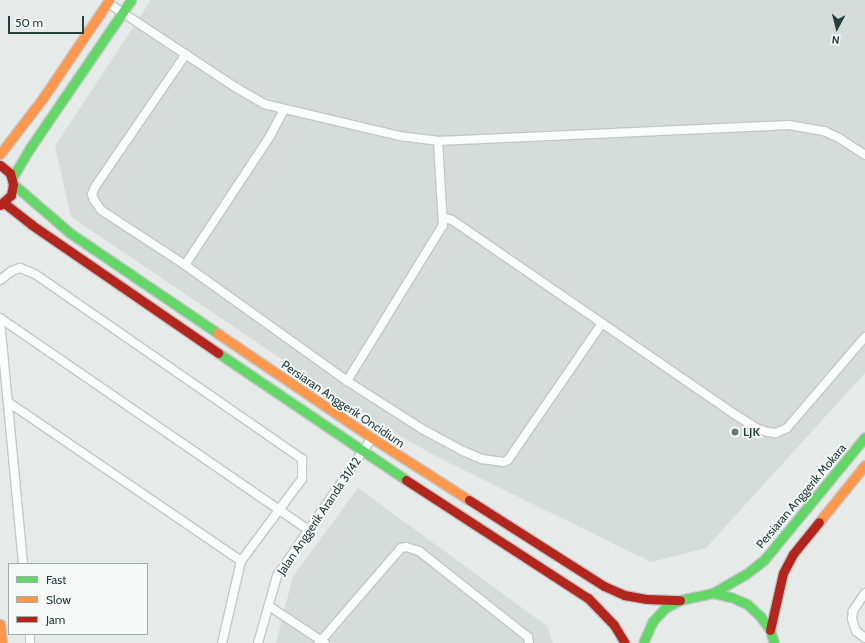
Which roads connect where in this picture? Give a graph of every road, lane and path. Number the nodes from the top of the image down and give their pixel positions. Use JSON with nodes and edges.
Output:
{"nodes":[{"id":1,"x":132,"y":0,"type":"edge"},
{"id":2,"x":109,"y":1,"type":"edge"},
{"id":3,"x":124,"y":12,"type":"junction"},
{"id":4,"x":186,"y":54,"type":"junction"},
{"id":5,"x":284,"y":110,"type":"junction"},
{"id":6,"x":438,"y":141,"type":"junction"},
{"id":7,"x":0,"y":154,"type":"edge"},
{"id":8,"x":865,"y":155,"type":"edge"},
{"id":9,"x":0,"y":165,"type":"edge"},
{"id":10,"x":13,"y":181,"type":"junction"},
{"id":11,"x":2,"y":204,"type":"edge"},
{"id":12,"x":444,"y":218,"type":"junction"},
{"id":13,"x":185,"y":265,"type":"junction"},
{"id":14,"x":0,"y":280,"type":"edge"},
{"id":15,"x":0,"y":319,"type":"edge"},
{"id":16,"x":602,"y":323,"type":"junction"},
{"id":17,"x":865,"y":337,"type":"edge"},
{"id":18,"x":347,"y":381,"type":"junction"},
{"id":19,"x":8,"y":402,"type":"junction"},
{"id":20,"x":372,"y":438,"type":"junction"},
{"id":21,"x":865,"y":438,"type":"edge"},
{"id":22,"x":363,"y":452,"type":"junction"},
{"id":23,"x":865,"y":465,"type":"edge"},
{"id":24,"x":279,"y":509,"type":"junction"},
{"id":25,"x":309,"y":530,"type":"junction"},
{"id":26,"x":241,"y":561,"type":"junction"},
{"id":27,"x":23,"y":563,"type":"edge"},
{"id":28,"x":713,"y":593,"type":"junction"},
{"id":29,"x":865,"y":593,"type":"edge"},
{"id":30,"x":680,"y":600,"type":"junction"},
{"id":31,"x":269,"y":606,"type":"junction"},
{"id":32,"x":0,"y":624,"type":"edge"},
{"id":33,"x":770,"y":630,"type":"junction"},
{"id":34,"x":865,"y":638,"type":"edge"},
{"id":35,"x":321,"y":642,"type":"edge"},
{"id":36,"x":2,"y":643,"type":"edge"},
{"id":37,"x":222,"y":643,"type":"edge"},
{"id":38,"x":258,"y":643,"type":"edge"},
{"id":39,"x":529,"y":643,"type":"edge"},
{"id":40,"x":625,"y":643,"type":"edge"},
{"id":41,"x":643,"y":643,"type":"edge"},
{"id":42,"x":774,"y":643,"type":"edge"}],
"edges":[{"from":1,"to":3,"type":"main road"},
{"from":2,"to":3,"type":"street"},
{"from":2,"to":7,"type":"main road"},
{"from":3,"to":4,"type":"street"},
{"from":3,"to":10,"type":"main road"},
{"from":4,"to":5,"type":"street"},
{"from":4,"to":13,"type":"street"},
{"from":5,"to":6,"type":"street"},
{"from":5,"to":13,"type":"street"},
{"from":6,"to":8,"type":"street"},
{"from":6,"to":12,"type":"street"},
{"from":9,"to":10,"type":"main road","name":"Persiaran Anggerik Oncidium"},
{"from":10,"to":11,"type":"main road"},
{"from":10,"to":20,"type":"main road","name":"Persiaran Anggerik Oncidium"},
{"from":11,"to":22,"type":"main road"},
{"from":12,"to":16,"type":"street"},
{"from":12,"to":18,"type":"street"},
{"from":13,"to":18,"type":"street"},
{"from":14,"to":24,"type":"street"},
{"from":15,"to":19,"type":"street"},
{"from":15,"to":24,"type":"street"},
{"from":16,"to":17,"type":"street"},
{"from":16,"to":18,"type":"street"},
{"from":19,"to":26,"type":"street"},
{"from":19,"to":27,"type":"street"},
{"from":20,"to":22,"type":"street","name":"Jalan Anggerik Aranda 31/42"},
{"from":20,"to":30,"type":"main road","name":"Persiaran Anggerik Oncidium"},
{"from":21,"to":28,"type":"main road","name":"Persiaran Anggerik Mokara"},
{"from":22,"to":25,"type":"street","name":"Jalan Anggerik Aranda 31/42"},
{"from":22,"to":40,"type":"main road"},
{"from":23,"to":33,"type":"main road"},
{"from":24,"to":25,"type":"street"},
{"from":24,"to":26,"type":"street"},
{"from":25,"to":31,"type":"street","name":"Jalan Anggerik Aranda 31/42"},
{"from":26,"to":37,"type":"street"},
{"from":28,"to":30,"type":"main road"},
{"from":28,"to":33,"type":"main road"},
{"from":29,"to":34,"type":"street"},
{"from":30,"to":41,"type":"main road"},
{"from":31,"to":35,"type":"street"},
{"from":31,"to":38,"type":"street","name":"Jalan Anggerik Aranda 31/42"},
{"from":32,"to":36,"type":"main road"},
{"from":33,"to":42,"type":"main road"},
{"from":35,"to":39,"type":"street"}]}
